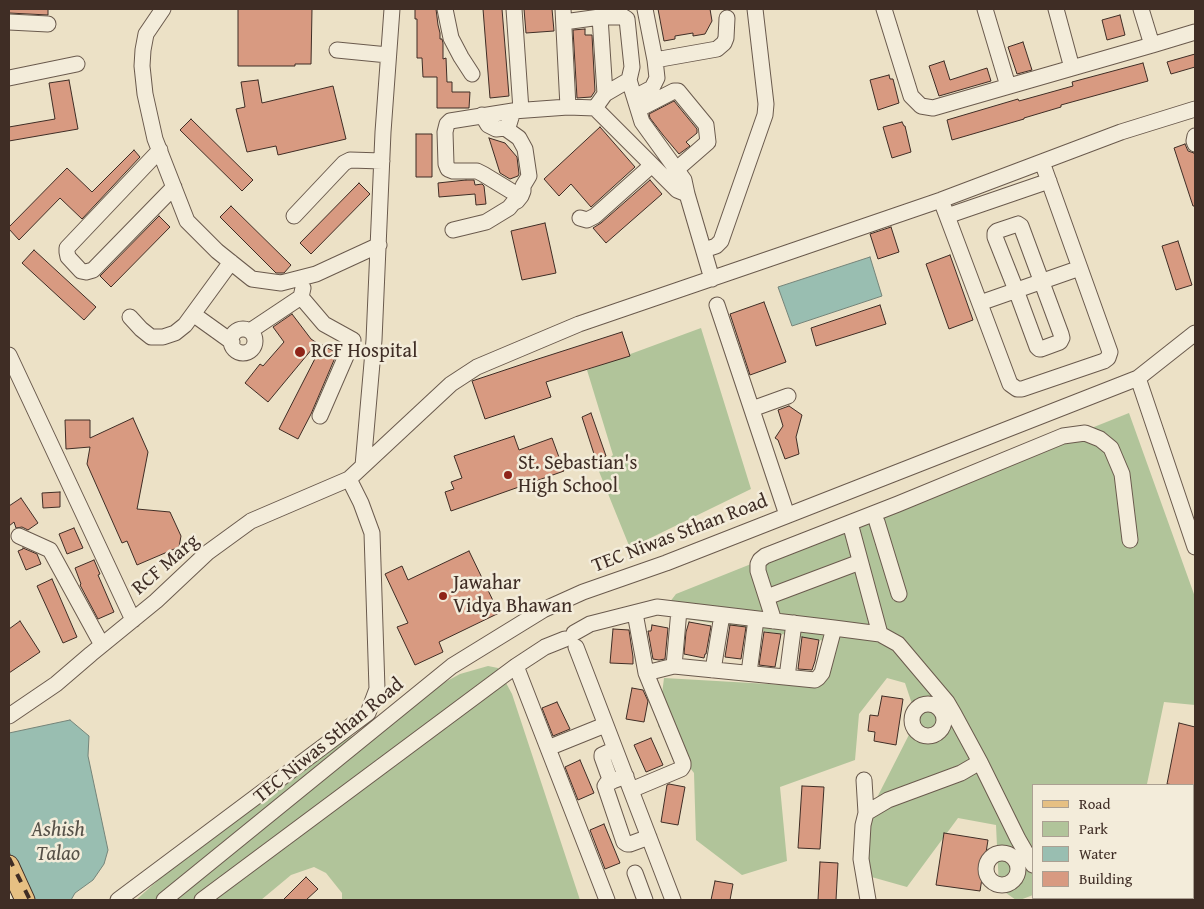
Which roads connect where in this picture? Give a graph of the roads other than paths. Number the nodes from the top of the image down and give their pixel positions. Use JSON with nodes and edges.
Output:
{"nodes":[{"id":1,"x":163,"y":9,"type":"edge"},
{"id":2,"x":392,"y":9,"type":"edge"},
{"id":3,"x":445,"y":9,"type":"edge"},
{"id":4,"x":514,"y":9,"type":"edge"},
{"id":5,"x":645,"y":9,"type":"edge"},
{"id":6,"x":755,"y":9,"type":"edge"},
{"id":7,"x":884,"y":9,"type":"edge"},
{"id":8,"x":986,"y":9,"type":"edge"},
{"id":9,"x":1056,"y":9,"type":"edge"},
{"id":10,"x":1141,"y":9,"type":"edge"},
{"id":11,"x":564,"y":15,"type":"edge"},
{"id":12,"x":600,"y":17,"type":"junction"},
{"id":13,"x":727,"y":18,"type":"dead end"},
{"id":14,"x":9,"y":22,"type":"edge"},
{"id":15,"x":48,"y":24,"type":"dead end"},
{"id":16,"x":1195,"y":32,"type":"edge"},
{"id":17,"x":1152,"y":45,"type":"junction"},
{"id":18,"x":336,"y":50,"type":"dead end"},
{"id":19,"x":388,"y":55,"type":"junction"},
{"id":20,"x":655,"y":60,"type":"junction"},
{"id":21,"x":77,"y":64,"type":"dead end"},
{"id":22,"x":1072,"y":68,"type":"junction"},
{"id":23,"x":472,"y":74,"type":"dead end"},
{"id":24,"x":9,"y":78,"type":"edge"},
{"id":25,"x":629,"y":80,"type":"junction"},
{"id":26,"x":1008,"y":86,"type":"junction"},
{"id":27,"x":605,"y":94,"type":"junction"},
{"id":28,"x":636,"y":103,"type":"junction"},
{"id":29,"x":568,"y":107,"type":"junction"},
{"id":30,"x":595,"y":108,"type":"junction"},
{"id":31,"x":1195,"y":109,"type":"edge"},
{"id":32,"x":517,"y":110,"type":"junction"},
{"id":33,"x":482,"y":116,"type":"junction"},
{"id":34,"x":504,"y":128,"type":"junction"},
{"id":35,"x":1195,"y":136,"type":"edge"},
{"id":36,"x":1195,"y":144,"type":"edge"},
{"id":37,"x":160,"y":150,"type":"junction"},
{"id":38,"x":382,"y":161,"type":"junction"},
{"id":39,"x":1042,"y":162,"type":"junction"},
{"id":40,"x":652,"y":165,"type":"junction"},
{"id":41,"x":677,"y":170,"type":"junction"},
{"id":42,"x":1049,"y":181,"type":"junction"},
{"id":43,"x":174,"y":186,"type":"junction"},
{"id":44,"x":516,"y":193,"type":"junction"},
{"id":45,"x":686,"y":194,"type":"junction"},
{"id":46,"x":941,"y":200,"type":"junction"},
{"id":47,"x":294,"y":216,"type":"dead end"},
{"id":48,"x":948,"y":216,"type":"junction"},
{"id":49,"x":580,"y":218,"type":"dead end"},
{"id":50,"x":453,"y":230,"type":"dead end"},
{"id":51,"x":379,"y":245,"type":"junction"},
{"id":52,"x":710,"y":248,"type":"dead end"},
{"id":53,"x":231,"y":262,"type":"junction"},
{"id":54,"x":1080,"y":268,"type":"junction"},
{"id":55,"x":306,"y":276,"type":"junction"},
{"id":56,"x":712,"y":279,"type":"junction"},
{"id":57,"x":1042,"y":281,"type":"junction"},
{"id":58,"x":1016,"y":290,"type":"junction"},
{"id":59,"x":301,"y":297,"type":"junction"},
{"id":60,"x":980,"y":303,"type":"junction"},
{"id":61,"x":717,"y":304,"type":"dead end"},
{"id":62,"x":193,"y":314,"type":"junction"},
{"id":63,"x":130,"y":317,"type":"dead end"},
{"id":64,"x":1195,"y":333,"type":"edge"},
{"id":65,"x":353,"y":340,"type":"junction"},
{"id":66,"x":374,"y":340,"type":"junction"},
{"id":67,"x":9,"y":355,"type":"edge"},
{"id":68,"x":1138,"y":378,"type":"junction"},
{"id":69,"x":788,"y":396,"type":"dead end"},
{"id":70,"x":752,"y":409,"type":"junction"},
{"id":71,"x":320,"y":416,"type":"dead end"},
{"id":72,"x":363,"y":466,"type":"junction"},
{"id":73,"x":349,"y":479,"type":"junction"},
{"id":74,"x":787,"y":516,"type":"junction"},
{"id":75,"x":877,"y":522,"type":"dead end"},
{"id":76,"x":850,"y":523,"type":"junction"},
{"id":77,"x":19,"y":536,"type":"dead end"},
{"id":78,"x":1130,"y":540,"type":"dead end"},
{"id":79,"x":1195,"y":547,"type":"edge"},
{"id":80,"x":889,"y":562,"type":"junction"},
{"id":81,"x":862,"y":566,"type":"junction"},
{"id":82,"x":899,"y":594,"type":"dead end"},
{"id":83,"x":767,"y":597,"type":"junction"},
{"id":84,"x":680,"y":610,"type":"junction"},
{"id":85,"x":635,"y":613,"type":"junction"},
{"id":86,"x":722,"y":615,"type":"junction"},
{"id":87,"x":756,"y":619,"type":"junction"},
{"id":88,"x":133,"y":620,"type":"junction"},
{"id":89,"x":774,"y":621,"type":"junction"},
{"id":90,"x":794,"y":623,"type":"junction"},
{"id":91,"x":834,"y":628,"type":"junction"},
{"id":92,"x":880,"y":634,"type":"junction"},
{"id":93,"x":571,"y":640,"type":"junction"},
{"id":94,"x":102,"y":645,"type":"junction"},
{"id":95,"x":516,"y":666,"type":"junction"},
{"id":96,"x":674,"y":666,"type":"junction"},
{"id":97,"x":713,"y":670,"type":"junction"},
{"id":98,"x":646,"y":673,"type":"junction"},
{"id":99,"x":749,"y":673,"type":"junction"},
{"id":100,"x":787,"y":677,"type":"junction"},
{"id":101,"x":9,"y":716,"type":"edge"},
{"id":102,"x":605,"y":725,"type":"junction"},
{"id":103,"x":548,"y":748,"type":"junction"},
{"id":104,"x":980,"y":762,"type":"junction"},
{"id":105,"x":864,"y":780,"type":"dead end"},
{"id":106,"x":623,"y":783,"type":"junction"},
{"id":107,"x":866,"y":813,"type":"junction"},
{"id":108,"x":649,"y":837,"type":"junction"},
{"id":109,"x":1018,"y":839,"type":"junction"},
{"id":110,"x":1005,"y":853,"type":"junction"},
{"id":111,"x":1032,"y":863,"type":"edge"},
{"id":112,"x":9,"y":865,"type":"edge"},
{"id":113,"x":1032,"y":870,"type":"edge"},
{"id":114,"x":635,"y":873,"type":"dead end"},
{"id":115,"x":1016,"y":878,"type":"junction"},
{"id":116,"x":666,"y":882,"type":"junction"},
{"id":117,"x":643,"y":896,"type":"edge"},
{"id":118,"x":25,"y":900,"type":"edge"},
{"id":119,"x":118,"y":900,"type":"edge"},
{"id":120,"x":164,"y":900,"type":"edge"},
{"id":121,"x":202,"y":900,"type":"edge"},
{"id":122,"x":607,"y":900,"type":"edge"},
{"id":123,"x":673,"y":900,"type":"edge"},
{"id":124,"x":868,"y":900,"type":"edge"}],
"edges":[{"from":1,"to":37,"type":"street"},
{"from":2,"to":19,"type":"street"},
{"from":3,"to":23,"type":"street"},
{"from":4,"to":32,"type":"street"},
{"from":5,"to":20,"type":"street"},
{"from":6,"to":52,"type":"street"},
{"from":7,"to":26,"type":"street"},
{"from":8,"to":26,"type":"street"},
{"from":9,"to":22,"type":"street"},
{"from":10,"to":17,"type":"street"},
{"from":11,"to":12,"type":"street"},
{"from":11,"to":29,"type":"street"},
{"from":12,"to":25,"type":"street"},
{"from":12,"to":27,"type":"street"},
{"from":13,"to":20,"type":"street"},
{"from":14,"to":15,"type":"street"},
{"from":16,"to":17,"type":"street"},
{"from":17,"to":22,"type":"street"},
{"from":18,"to":19,"type":"street"},
{"from":19,"to":38,"type":"street"},
{"from":20,"to":28,"type":"street"},
{"from":21,"to":24,"type":"street"},
{"from":22,"to":26,"type":"street"},
{"from":25,"to":27,"type":"street"},
{"from":25,"to":28,"type":"street"},
{"from":27,"to":30,"type":"street"},
{"from":28,"to":41,"type":"street"},
{"from":28,"to":41,"type":"street"},
{"from":29,"to":30,"type":"street"},
{"from":29,"to":32,"type":"street"},
{"from":30,"to":40,"type":"street"},
{"from":31,"to":39,"type":"street","name":"RCF Marg"},
{"from":32,"to":33,"type":"street"},
{"from":32,"to":34,"type":"street"},
{"from":33,"to":34,"type":"street"},
{"from":33,"to":44,"type":"street"},
{"from":34,"to":44,"type":"street"},
{"from":35,"to":36,"type":"street"},
{"from":37,"to":43,"type":"street"},
{"from":37,"to":43,"type":"street"},
{"from":38,"to":47,"type":"street"},
{"from":38,"to":51,"type":"street"},
{"from":39,"to":42,"type":"street"},
{"from":39,"to":46,"type":"street","name":"RCF Marg"},
{"from":40,"to":45,"type":"street"},
{"from":40,"to":49,"type":"street"},
{"from":41,"to":45,"type":"street"},
{"from":42,"to":48,"type":"street"},
{"from":42,"to":54,"type":"street"},
{"from":43,"to":53,"type":"street"},
{"from":44,"to":50,"type":"street"},
{"from":45,"to":56,"type":"street"},
{"from":46,"to":48,"type":"street"},
{"from":46,"to":56,"type":"street","name":"RCF Marg"},
{"from":48,"to":60,"type":"street"},
{"from":51,"to":55,"type":"street"},
{"from":51,"to":66,"type":"street"},
{"from":53,"to":55,"type":"street"},
{"from":53,"to":62,"type":"street"},
{"from":54,"to":57,"type":"street"},
{"from":54,"to":60,"type":"street"},
{"from":55,"to":59,"type":"street"},
{"from":56,"to":72,"type":"street","name":"RCF Marg"},
{"from":57,"to":58,"type":"street"},
{"from":57,"to":58,"type":"street"},
{"from":57,"to":58,"type":"street"},
{"from":58,"to":60,"type":"street"},
{"from":59,"to":62,"type":"street"},
{"from":59,"to":65,"type":"street"},
{"from":61,"to":70,"type":"street"},
{"from":62,"to":63,"type":"street"},
{"from":64,"to":68,"type":"street","name":"TEC Niwas Sthan Road"},
{"from":65,"to":66,"type":"street"},
{"from":65,"to":71,"type":"street"},
{"from":66,"to":72,"type":"street"},
{"from":67,"to":88,"type":"street"},
{"from":68,"to":74,"type":"street","name":"TEC Niwas Sthan Road"},
{"from":68,"to":79,"type":"street"},
{"from":69,"to":70,"type":"street"},
{"from":70,"to":74,"type":"street"},
{"from":72,"to":73,"type":"street","name":"RCF Marg"},
{"from":73,"to":88,"type":"street","name":"RCF Marg"},
{"from":73,"to":119,"type":"street"},
{"from":74,"to":120,"type":"street","name":"TEC Niwas Sthan Road"},
{"from":75,"to":80,"type":"street"},
{"from":76,"to":78,"type":"street"},
{"from":76,"to":81,"type":"street"},
{"from":76,"to":83,"type":"street"},
{"from":77,"to":94,"type":"street"},
{"from":80,"to":81,"type":"street"},
{"from":80,"to":82,"type":"street"},
{"from":81,"to":83,"type":"street"},
{"from":81,"to":92,"type":"street"},
{"from":83,"to":89,"type":"street"},
{"from":84,"to":85,"type":"street"},
{"from":84,"to":86,"type":"street"},
{"from":84,"to":96,"type":"street"},
{"from":85,"to":93,"type":"street"},
{"from":85,"to":98,"type":"street"},
{"from":86,"to":87,"type":"street"},
{"from":86,"to":97,"type":"street"},
{"from":87,"to":89,"type":"street"},
{"from":87,"to":99,"type":"street"},
{"from":88,"to":94,"type":"street","name":"RCF Marg"},
{"from":89,"to":90,"type":"street"},
{"from":90,"to":91,"type":"street"},
{"from":90,"to":100,"type":"street"},
{"from":91,"to":92,"type":"street"},
{"from":91,"to":100,"type":"street"},
{"from":92,"to":104,"type":"street"},
{"from":93,"to":95,"type":"street"},
{"from":93,"to":102,"type":"street"},
{"from":94,"to":101,"type":"street","name":"RCF Marg"},
{"from":95,"to":103,"type":"street"},
{"from":95,"to":121,"type":"street"},
{"from":96,"to":97,"type":"street"},
{"from":96,"to":98,"type":"street"},
{"from":97,"to":99,"type":"street"},
{"from":98,"to":106,"type":"street"},
{"from":99,"to":100,"type":"street"},
{"from":102,"to":103,"type":"street"},
{"from":102,"to":106,"type":"street"},
{"from":103,"to":122,"type":"street"},
{"from":104,"to":107,"type":"street"},
{"from":104,"to":109,"type":"street"},
{"from":105,"to":107,"type":"street"},
{"from":106,"to":108,"type":"street"},
{"from":106,"to":108,"type":"street"},
{"from":107,"to":124,"type":"street"},
{"from":108,"to":116,"type":"street"},
{"from":109,"to":110,"type":"street"},
{"from":109,"to":111,"type":"street"},
{"from":110,"to":115,"type":"street"},
{"from":110,"to":115,"type":"street"},
{"from":112,"to":118,"type":"main road"},
{"from":113,"to":115,"type":"street"},
{"from":114,"to":117,"type":"street"},
{"from":116,"to":117,"type":"street"},
{"from":116,"to":123,"type":"street"}]}
